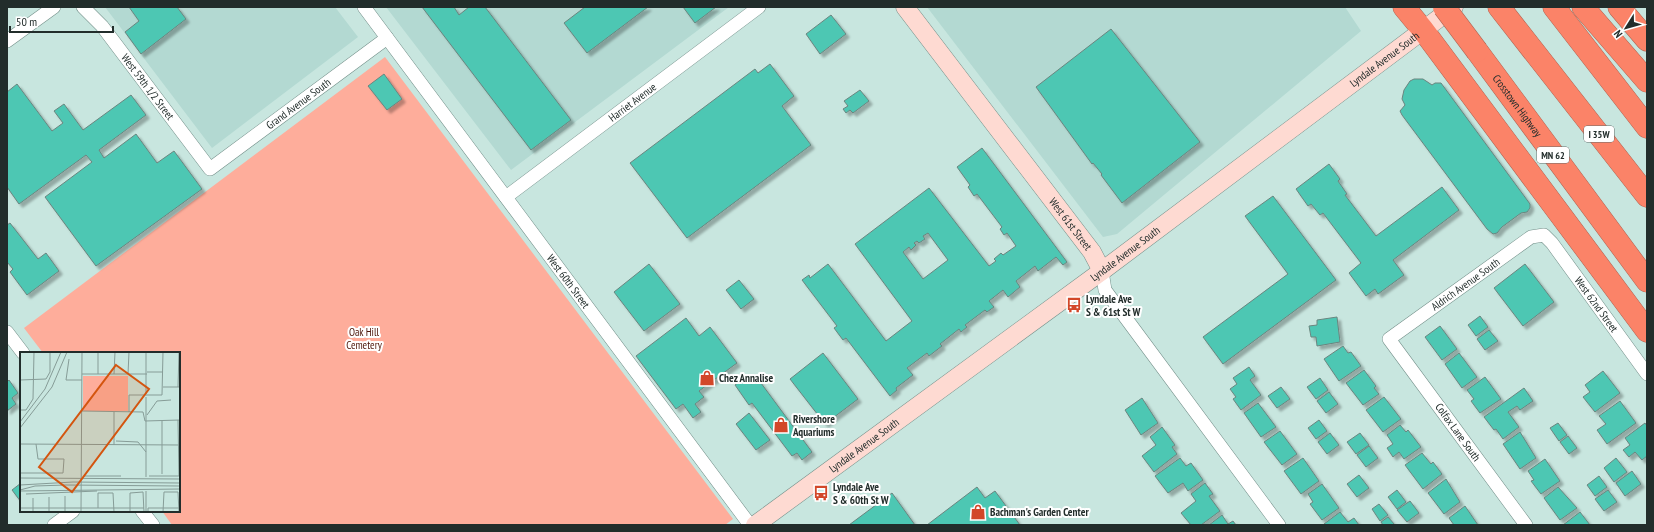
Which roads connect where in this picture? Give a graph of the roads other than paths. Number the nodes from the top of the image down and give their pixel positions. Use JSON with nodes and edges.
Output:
{"nodes":[{"id":1,"x":54,"y":7,"type":"edge"},
{"id":2,"x":83,"y":7,"type":"edge"},
{"id":3,"x":364,"y":7,"type":"edge"},
{"id":4,"x":759,"y":7,"type":"edge"},
{"id":5,"x":905,"y":7,"type":"edge"},
{"id":6,"x":1404,"y":7,"type":"edge"},
{"id":7,"x":1444,"y":7,"type":"edge"},
{"id":8,"x":1454,"y":7,"type":"edge"},
{"id":9,"x":1499,"y":7,"type":"edge"},
{"id":10,"x":1554,"y":7,"type":"edge"},
{"id":11,"x":1583,"y":7,"type":"edge"},
{"id":12,"x":1619,"y":7,"type":"edge"},
{"id":13,"x":1424,"y":30,"type":"junction"},
{"id":14,"x":387,"y":38,"type":"junction"},
{"id":15,"x":1647,"y":40,"type":"edge"},
{"id":16,"x":7,"y":41,"type":"edge"},
{"id":17,"x":1647,"y":81,"type":"edge"},
{"id":18,"x":1647,"y":127,"type":"edge"},
{"id":19,"x":210,"y":169,"type":"joint"},
{"id":20,"x":1647,"y":196,"type":"edge"},
{"id":21,"x":506,"y":197,"type":"junction"},
{"id":22,"x":1544,"y":235,"type":"joint"},
{"id":23,"x":1630,"y":258,"type":"junction"},
{"id":24,"x":1102,"y":270,"type":"junction"},
{"id":25,"x":1647,"y":272,"type":"edge"},
{"id":26,"x":1647,"y":281,"type":"edge"},
{"id":27,"x":1647,"y":332,"type":"edge"},
{"id":28,"x":8,"y":333,"type":"edge"},
{"id":29,"x":1389,"y":339,"type":"joint"},
{"id":30,"x":22,"y":352,"type":"edge"},
{"id":31,"x":1647,"y":374,"type":"edge"},
{"id":32,"x":72,"y":512,"type":"edge"},
{"id":33,"x":143,"y":512,"type":"edge"},
{"id":34,"x":54,"y":525,"type":"edge"},
{"id":35,"x":153,"y":525,"type":"edge"},
{"id":36,"x":750,"y":525,"type":"edge"},
{"id":37,"x":755,"y":525,"type":"edge"},
{"id":38,"x":1279,"y":525,"type":"edge"},
{"id":39,"x":1526,"y":525,"type":"edge"}],
"edges":[{"from":1,"to":16,"type":"street"},
{"from":2,"to":19,"type":"street","name":"West 59th 1/2 Street"},
{"from":3,"to":14,"type":"street","name":"West 60th Street"},
{"from":4,"to":21,"type":"street","name":"Harriet Avenue"},
{"from":5,"to":24,"type":"main road","name":"West 61st Street"},
{"from":6,"to":13,"type":"highway"},
{"from":7,"to":23,"type":"highway","name":"Crosstown Highway","number":"MN 62","bridge":true},
{"from":8,"to":13,"type":"main road","name":"Lyndale Avenue South"},
{"from":9,"to":20,"type":"highway","number":"I 35W"},
{"from":10,"to":18,"type":"highway"},
{"from":11,"to":17,"type":"highway"},
{"from":12,"to":15,"type":"highway"},
{"from":13,"to":24,"type":"main road","name":"Lyndale Avenue South"},
{"from":13,"to":27,"type":"highway"},
{"from":14,"to":19,"type":"street","name":"Grand Avenue South"},
{"from":14,"to":21,"type":"street","name":"West 60th Street"},
{"from":21,"to":36,"type":"street","name":"West 60th Street"},
{"from":22,"to":29,"type":"street","name":"Aldrich Avenue South"},
{"from":22,"to":31,"type":"street","name":"West 62nd Street"},
{"from":23,"to":25,"type":"highway"},
{"from":23,"to":26,"type":"highway","name":"Crosstown Highway","number":"MN 62"},
{"from":24,"to":37,"type":"main road","name":"Lyndale Avenue South"},
{"from":24,"to":38,"type":"street","name":"West 61st Street"},
{"from":28,"to":30,"type":"street"},
{"from":29,"to":39,"type":"street","name":"Colfax Lane South"},
{"from":32,"to":34,"type":"street"},
{"from":33,"to":35,"type":"street"}]}
